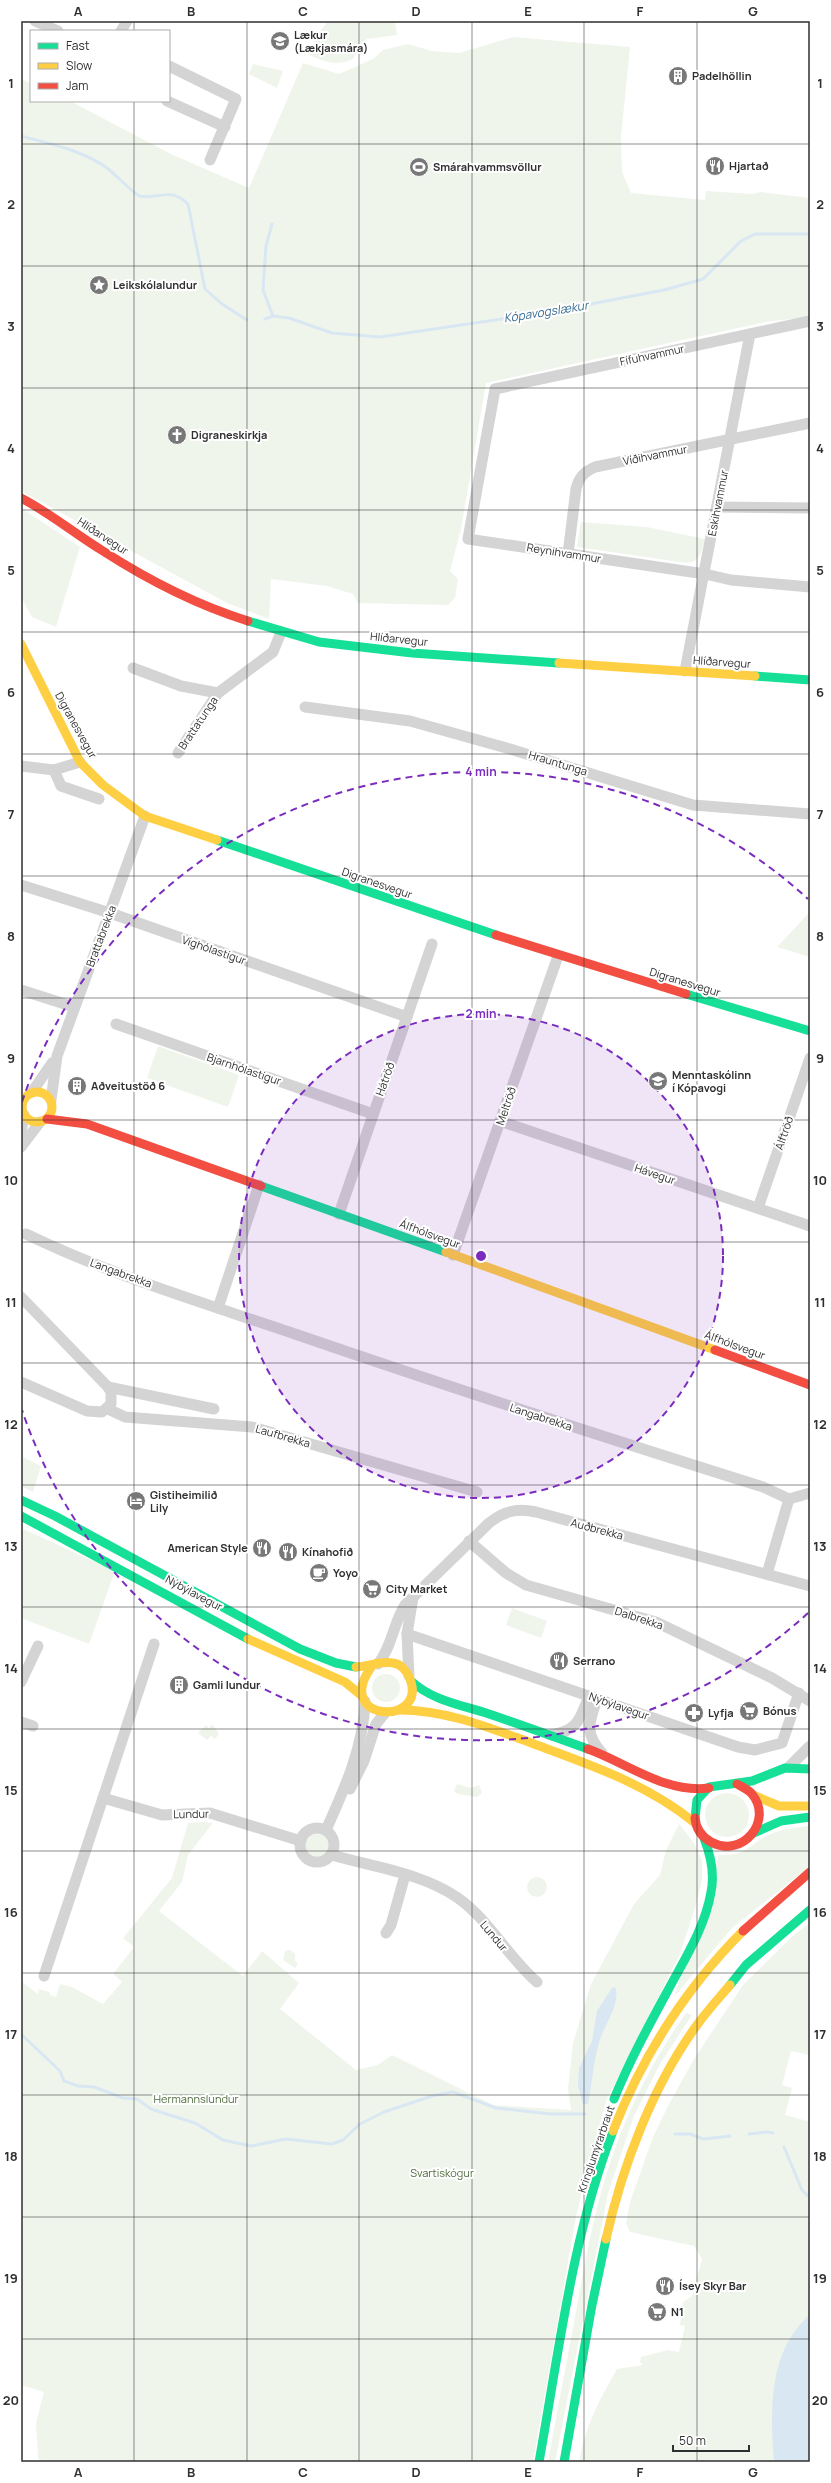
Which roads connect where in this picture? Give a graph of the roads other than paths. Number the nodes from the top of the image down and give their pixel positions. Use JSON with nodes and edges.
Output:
{"nodes":[{"id":1,"x":35,"y":21,"type":"edge"},
{"id":2,"x":56,"y":30,"type":"edge"},
{"id":3,"x":170,"y":66,"type":"edge"},
{"id":4,"x":169,"y":102,"type":"edge"},
{"id":5,"x":225,"y":127,"type":"junction"},
{"id":6,"x":210,"y":160,"type":"dead end"},
{"id":7,"x":810,"y":321,"type":"edge"},
{"id":8,"x":750,"y":334,"type":"junction"},
{"id":9,"x":495,"y":389,"type":"joint"},
{"id":10,"x":810,"y":423,"type":"edge"},
{"id":11,"x":730,"y":440,"type":"junction"},
{"id":12,"x":21,"y":498,"type":"edge"},
{"id":13,"x":717,"y":507,"type":"junction"},
{"id":14,"x":810,"y":508,"type":"edge"},
{"id":15,"x":568,"y":554,"type":"junction"},
{"id":16,"x":705,"y":574,"type":"junction"},
{"id":17,"x":810,"y":587,"type":"edge"},
{"id":18,"x":280,"y":632,"type":"junction"},
{"id":19,"x":22,"y":647,"type":"edge"},
{"id":20,"x":133,"y":668,"type":"dead end"},
{"id":21,"x":685,"y":671,"type":"junction"},
{"id":22,"x":810,"y":680,"type":"edge"},
{"id":23,"x":218,"y":693,"type":"junction"},
{"id":24,"x":305,"y":707,"type":"dead end"},
{"id":25,"x":178,"y":753,"type":"dead end"},
{"id":26,"x":80,"y":762,"type":"junction"},
{"id":27,"x":21,"y":766,"type":"edge"},
{"id":28,"x":54,"y":770,"type":"junction"},
{"id":29,"x":99,"y":799,"type":"dead end"},
{"id":30,"x":810,"y":814,"type":"edge"},
{"id":31,"x":145,"y":816,"type":"junction"},
{"id":32,"x":21,"y":885,"type":"edge"},
{"id":33,"x":110,"y":913,"type":"junction"},
{"id":34,"x":432,"y":944,"type":"dead end"},
{"id":35,"x":558,"y":956,"type":"junction"},
{"id":36,"x":21,"y":990,"type":"edge"},
{"id":37,"x":74,"y":1007,"type":"junction"},
{"id":38,"x":407,"y":1017,"type":"junction"},
{"id":39,"x":116,"y":1024,"type":"dead end"},
{"id":40,"x":810,"y":1032,"type":"edge"},
{"id":41,"x":57,"y":1056,"type":"junction"},
{"id":42,"x":810,"y":1058,"type":"edge"},
{"id":43,"x":27,"y":1095,"type":"edge"},
{"id":44,"x":58,"y":1106,"type":"junction"},
{"id":45,"x":23,"y":1112,"type":"edge"},
{"id":46,"x":373,"y":1114,"type":"junction"},
{"id":47,"x":44,"y":1120,"type":"junction"},
{"id":48,"x":500,"y":1121,"type":"junction"},
{"id":49,"x":87,"y":1124,"type":"junction"},
{"id":50,"x":21,"y":1132,"type":"edge"},
{"id":51,"x":21,"y":1147,"type":"edge"},
{"id":52,"x":259,"y":1185,"type":"junction"},
{"id":53,"x":758,"y":1208,"type":"junction"},
{"id":54,"x":339,"y":1214,"type":"junction"},
{"id":55,"x":810,"y":1226,"type":"edge"},
{"id":56,"x":26,"y":1234,"type":"dead end"},
{"id":57,"x":453,"y":1255,"type":"junction"},
{"id":58,"x":21,"y":1297,"type":"edge"},
{"id":59,"x":218,"y":1308,"type":"junction"},
{"id":60,"x":21,"y":1382,"type":"edge"},
{"id":61,"x":810,"y":1385,"type":"edge"},
{"id":62,"x":108,"y":1387,"type":"junction"},
{"id":63,"x":108,"y":1409,"type":"junction"},
{"id":64,"x":214,"y":1409,"type":"dead end"},
{"id":65,"x":477,"y":1492,"type":"dead end"},
{"id":66,"x":810,"y":1493,"type":"edge"},
{"id":67,"x":789,"y":1499,"type":"junction"},
{"id":68,"x":21,"y":1500,"type":"edge"},
{"id":69,"x":21,"y":1516,"type":"edge"},
{"id":70,"x":469,"y":1541,"type":"junction"},
{"id":71,"x":768,"y":1574,"type":"junction"},
{"id":72,"x":810,"y":1586,"type":"edge"},
{"id":73,"x":413,"y":1597,"type":"junction"},
{"id":74,"x":407,"y":1634,"type":"junction"},
{"id":75,"x":154,"y":1644,"type":"dead end"},
{"id":76,"x":38,"y":1646,"type":"dead end"},
{"id":77,"x":375,"y":1665,"type":"junction"},
{"id":78,"x":410,"y":1679,"type":"junction"},
{"id":79,"x":21,"y":1682,"type":"edge"},
{"id":80,"x":799,"y":1693,"type":"junction"},
{"id":81,"x":363,"y":1698,"type":"junction"},
{"id":82,"x":593,"y":1698,"type":"junction"},
{"id":83,"x":810,"y":1701,"type":"edge"},
{"id":84,"x":399,"y":1710,"type":"junction"},
{"id":85,"x":385,"y":1713,"type":"junction"},
{"id":86,"x":21,"y":1722,"type":"edge"},
{"id":87,"x":33,"y":1726,"type":"dead end"},
{"id":88,"x":550,"y":1735,"type":"junction"},
{"id":89,"x":810,"y":1746,"type":"edge"},
{"id":90,"x":604,"y":1755,"type":"junction"},
{"id":91,"x":810,"y":1756,"type":"edge"},
{"id":92,"x":789,"y":1767,"type":"junction"},
{"id":93,"x":810,"y":1769,"type":"edge"},
{"id":94,"x":737,"y":1784,"type":"junction"},
{"id":95,"x":709,"y":1788,"type":"junction"},
{"id":96,"x":753,"y":1795,"type":"junction"},
{"id":97,"x":342,"y":1796,"type":"junction"},
{"id":98,"x":103,"y":1798,"type":"junction"},
{"id":99,"x":810,"y":1806,"type":"edge"},
{"id":100,"x":810,"y":1817,"type":"edge"},
{"id":101,"x":695,"y":1823,"type":"junction"},
{"id":102,"x":326,"y":1830,"type":"junction"},
{"id":103,"x":754,"y":1833,"type":"junction"},
{"id":104,"x":704,"y":1838,"type":"junction"},
{"id":105,"x":301,"y":1841,"type":"junction"},
{"id":106,"x":332,"y":1855,"type":"junction"},
{"id":107,"x":810,"y":1872,"type":"edge"},
{"id":108,"x":405,"y":1875,"type":"junction"},
{"id":109,"x":810,"y":1910,"type":"edge"},
{"id":110,"x":386,"y":1933,"type":"dead end"},
{"id":111,"x":44,"y":1976,"type":"dead end"},
{"id":112,"x":537,"y":1982,"type":"dead end"},
{"id":113,"x":611,"y":2107,"type":"dead end"},
{"id":114,"x":600,"y":2138,"type":"dead end"},
{"id":115,"x":594,"y":2188,"type":"junction"},
{"id":116,"x":540,"y":2462,"type":"edge"},
{"id":117,"x":564,"y":2462,"type":"edge"}],
"edges":[{"from":1,"to":2,"type":"street"},
{"from":3,"to":5,"type":"street"},
{"from":4,"to":5,"type":"street"},
{"from":5,"to":6,"type":"street"},
{"from":7,"to":8,"type":"street","name":"Fífuhvammur"},
{"from":8,"to":9,"type":"street","name":"Fífuhvammur"},
{"from":8,"to":11,"type":"street","name":"Eskihvammur"},
{"from":9,"to":15,"type":"street","name":"Reynihvammur"},
{"from":10,"to":11,"type":"street","name":"Víðihvammur"},
{"from":11,"to":13,"type":"street","name":"Eskihvammur"},
{"from":11,"to":15,"type":"street","name":"Víðihvammur"},
{"from":12,"to":18,"type":"main road","name":"Hlíðarvegur"},
{"from":13,"to":14,"type":"street"},
{"from":13,"to":16,"type":"street","name":"Eskihvammur"},
{"from":15,"to":16,"type":"street","name":"Reynihvammur"},
{"from":16,"to":17,"type":"street","name":"Reynihvammur"},
{"from":16,"to":21,"type":"street","name":"Eskihvammur"},
{"from":18,"to":21,"type":"main road","name":"Hlíðarvegur"},
{"from":18,"to":23,"type":"street","name":"Brattatunga"},
{"from":19,"to":26,"type":"main road","name":"Digranesvegur"},
{"from":20,"to":23,"type":"street","name":"Brattatunga"},
{"from":21,"to":22,"type":"main road","name":"Hlíðarvegur"},
{"from":23,"to":25,"type":"street","name":"Brattatunga"},
{"from":24,"to":30,"type":"street","name":"Hrauntunga"},
{"from":26,"to":28,"type":"street"},
{"from":26,"to":31,"type":"main road","name":"Digranesvegur"},
{"from":27,"to":28,"type":"street"},
{"from":28,"to":29,"type":"street"},
{"from":31,"to":33,"type":"street","name":"Brattabrekka"},
{"from":31,"to":35,"type":"main road","name":"Digranesvegur"},
{"from":32,"to":33,"type":"street","name":"Víghólastígur"},
{"from":33,"to":37,"type":"street","name":"Brattabrekka"},
{"from":33,"to":38,"type":"street","name":"Víghólastígur"},
{"from":34,"to":38,"type":"street","name":"Hátröð"},
{"from":35,"to":40,"type":"main road","name":"Digranesvegur"},
{"from":35,"to":48,"type":"street","name":"Meltröð"},
{"from":36,"to":37,"type":"street"},
{"from":37,"to":41,"type":"street","name":"Brattabrekka"},
{"from":38,"to":46,"type":"street","name":"Hátröð"},
{"from":39,"to":46,"type":"street","name":"Bjarnhólastígur"},
{"from":41,"to":43,"type":"street","name":"Brattabrekka"},
{"from":41,"to":44,"type":"street","name":"Brattabrekka"},
{"from":42,"to":53,"type":"street","name":"Álftröð"},
{"from":43,"to":44,"type":"main road"},
{"from":43,"to":45,"type":"main road"},
{"from":44,"to":47,"type":"main road"},
{"from":44,"to":49,"type":"main road","name":"Álfhólsvegur"},
{"from":45,"to":47,"type":"main road"},
{"from":45,"to":50,"type":"street"},
{"from":46,"to":54,"type":"street","name":"Hátröð"},
{"from":47,"to":49,"type":"main road","name":"Álfhólsvegur"},
{"from":47,"to":51,"type":"street"},
{"from":48,"to":53,"type":"street","name":"Hávegur"},
{"from":48,"to":57,"type":"street","name":"Meltröð"},
{"from":49,"to":52,"type":"main road","name":"Álfhólsvegur"},
{"from":52,"to":54,"type":"main road","name":"Álfhólsvegur"},
{"from":52,"to":59,"type":"street"},
{"from":53,"to":55,"type":"street","name":"Hávegur"},
{"from":54,"to":57,"type":"main road","name":"Álfhólsvegur"},
{"from":56,"to":59,"type":"street","name":"Langabrekka"},
{"from":57,"to":61,"type":"main road","name":"Álfhólsvegur"},
{"from":58,"to":62,"type":"street"},
{"from":59,"to":67,"type":"street","name":"Langabrekka"},
{"from":60,"to":63,"type":"street"},
{"from":62,"to":63,"type":"street"},
{"from":62,"to":64,"type":"street"},
{"from":63,"to":65,"type":"street","name":"Laufbrekka"},
{"from":66,"to":67,"type":"street"},
{"from":67,"to":71,"type":"street"},
{"from":68,"to":77,"type":"main road","name":"Nýbýlavegur"},
{"from":69,"to":81,"type":"main road","name":"Nýbýlavegur"},
{"from":70,"to":71,"type":"street","name":"Auðbrekka"},
{"from":70,"to":73,"type":"street","name":"Auðbrekka"},
{"from":70,"to":80,"type":"street","name":"Dalbrekka"},
{"from":71,"to":72,"type":"street","name":"Auðbrekka"},
{"from":73,"to":74,"type":"street"},
{"from":73,"to":77,"type":"street","name":"Auðbrekka"},
{"from":74,"to":78,"type":"street"},
{"from":74,"to":82,"type":"street","name":"Nýbýlavegur"},
{"from":75,"to":98,"type":"street"},
{"from":76,"to":79,"type":"street"},
{"from":77,"to":78,"type":"main road"},
{"from":77,"to":81,"type":"main road"},
{"from":78,"to":84,"type":"main road"},
{"from":78,"to":88,"type":"main road"},
{"from":80,"to":82,"type":"street","name":"Nýbýlavegur"},
{"from":80,"to":83,"type":"street","name":"Dalbrekka"},
{"from":81,"to":85,"type":"main road"},
{"from":81,"to":97,"type":"street"},
{"from":82,"to":88,"type":"street"},
{"from":82,"to":90,"type":"street"},
{"from":84,"to":85,"type":"main road"},
{"from":84,"to":101,"type":"main road"},
{"from":85,"to":97,"type":"street"},
{"from":86,"to":87,"type":"street"},
{"from":88,"to":90,"type":"main road"},
{"from":89,"to":91,"type":"street"},
{"from":89,"to":92,"type":"street"},
{"from":90,"to":95,"type":"main road"},
{"from":92,"to":93,"type":"main road"},
{"from":92,"to":94,"type":"main road"},
{"from":94,"to":95,"type":"main road"},
{"from":94,"to":96,"type":"main road"},
{"from":95,"to":101,"type":"main road"},
{"from":96,"to":99,"type":"main road"},
{"from":96,"to":103,"type":"main road"},
{"from":97,"to":102,"type":"street"},
{"from":98,"to":105,"type":"street","name":"Lundur"},
{"from":98,"to":111,"type":"street"},
{"from":100,"to":103,"type":"main road"},
{"from":101,"to":104,"type":"main road"},
{"from":102,"to":105,"type":"street"},
{"from":102,"to":106,"type":"street"},
{"from":103,"to":104,"type":"main road"},
{"from":104,"to":113,"type":"main road"},
{"from":105,"to":106,"type":"street"},
{"from":106,"to":108,"type":"street","name":"Lundur"},
{"from":107,"to":115,"type":"main road","name":"Kringlumýrarbraut"},
{"from":108,"to":110,"type":"street"},
{"from":108,"to":112,"type":"street","name":"Lundur"},
{"from":109,"to":117,"type":"main road"},
{"from":114,"to":115,"type":"main road"},
{"from":115,"to":116,"type":"main road","name":"Kringlumýrarbraut"}]}
